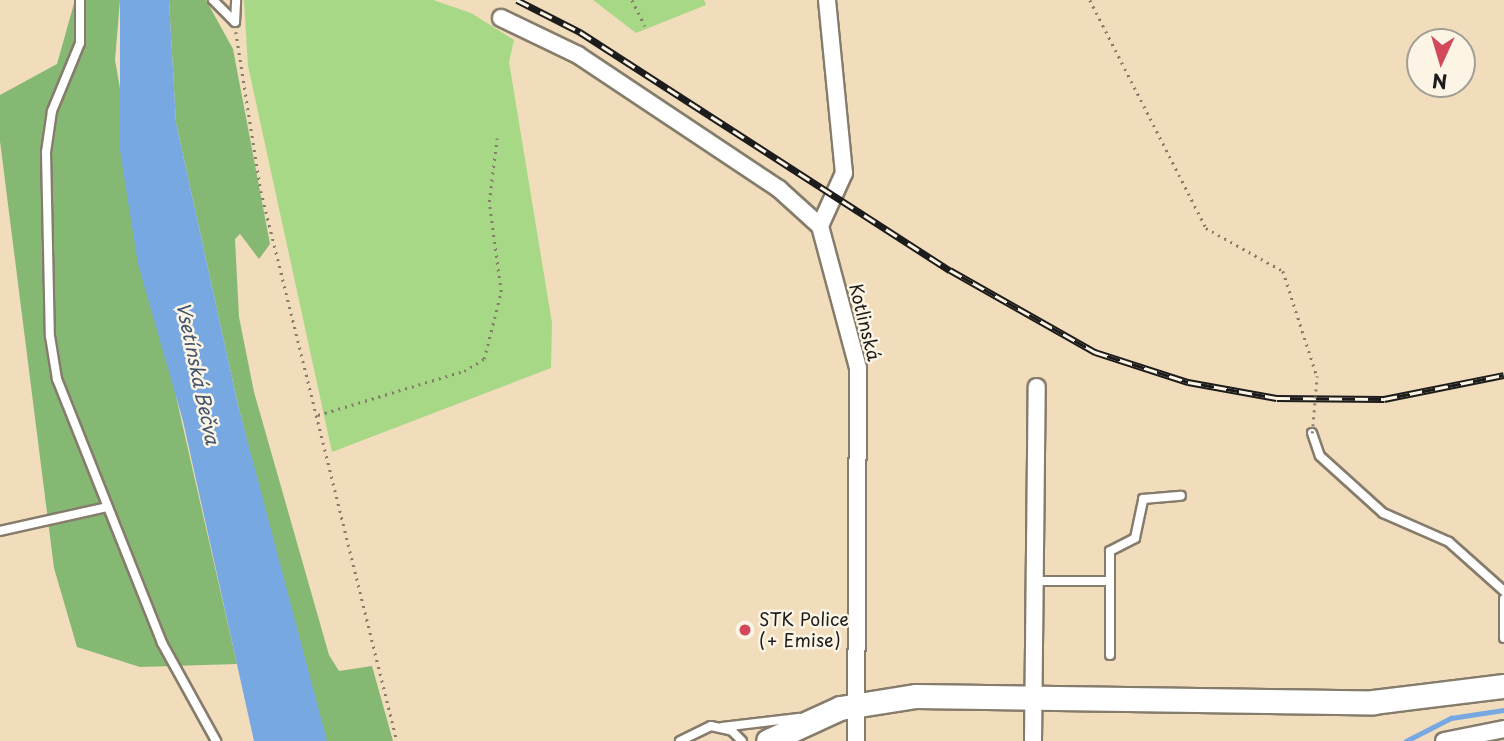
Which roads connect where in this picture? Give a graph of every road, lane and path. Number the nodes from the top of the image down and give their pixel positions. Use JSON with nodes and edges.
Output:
{"nodes":[{"id":1,"x":80,"y":0,"type":"edge"},
{"id":2,"x":213,"y":0,"type":"edge"},
{"id":3,"x":221,"y":0,"type":"edge"},
{"id":4,"x":236,"y":0,"type":"edge"},
{"id":5,"x":632,"y":0,"type":"edge"},
{"id":6,"x":827,"y":0,"type":"edge"},
{"id":7,"x":1090,"y":0,"type":"edge"},
{"id":8,"x":501,"y":18,"type":"dead end"},
{"id":9,"x":235,"y":22,"type":"junction"},
{"id":10,"x":645,"y":26,"type":"dead end"},
{"id":11,"x":497,"y":138,"type":"dead end"},
{"id":12,"x":820,"y":226,"type":"junction"},
{"id":13,"x":1037,"y":387,"type":"dead end"},
{"id":14,"x":318,"y":415,"type":"junction"},
{"id":15,"x":1312,"y":433,"type":"joint"},
{"id":16,"x":1181,"y":496,"type":"dead end"},
{"id":17,"x":107,"y":507,"type":"junction"},
{"id":18,"x":0,"y":531,"type":"edge"},
{"id":19,"x":1036,"y":581,"type":"junction"},
{"id":20,"x":1110,"y":581,"type":"junction"},
{"id":21,"x":1504,"y":591,"type":"edge"},
{"id":22,"x":1504,"y":599,"type":"edge"},
{"id":23,"x":1504,"y":638,"type":"edge"},
{"id":24,"x":1110,"y":655,"type":"dead end"},
{"id":25,"x":1504,"y":686,"type":"edge"},
{"id":26,"x":1034,"y":697,"type":"junction"},
{"id":27,"x":854,"y":704,"type":"junction"},
{"id":28,"x":818,"y":716,"type":"junction"},
{"id":29,"x":722,"y":727,"type":"junction"},
{"id":30,"x":1504,"y":729,"type":"edge"},
{"id":31,"x":216,"y":741,"type":"edge"},
{"id":32,"x":397,"y":741,"type":"edge"},
{"id":33,"x":680,"y":741,"type":"edge"},
{"id":34,"x":742,"y":741,"type":"edge"},
{"id":35,"x":768,"y":741,"type":"edge"},
{"id":36,"x":856,"y":741,"type":"edge"},
{"id":37,"x":1033,"y":741,"type":"edge"},
{"id":38,"x":1444,"y":741,"type":"edge"}],
"edges":[{"from":1,"to":17,"type":"lane"},
{"from":2,"to":9,"type":"lane"},
{"from":3,"to":9,"type":"lane"},
{"from":4,"to":9,"type":"lane"},
{"from":5,"to":10,"type":"path"},
{"from":6,"to":12,"type":"street"},
{"from":7,"to":15,"type":"path","bridge":true},
{"from":8,"to":12,"type":"street"},
{"from":9,"to":14,"type":"path"},
{"from":11,"to":14,"type":"path"},
{"from":12,"to":27,"type":"street","name":"Kotlinská"},
{"from":13,"to":19,"type":"street"},
{"from":14,"to":32,"type":"path"},
{"from":15,"to":21,"type":"lane"},
{"from":16,"to":20,"type":"lane"},
{"from":17,"to":18,"type":"lane"},
{"from":17,"to":31,"type":"lane"},
{"from":19,"to":20,"type":"lane"},
{"from":19,"to":26,"type":"street"},
{"from":20,"to":24,"type":"lane"},
{"from":22,"to":23,"type":"lane"},
{"from":25,"to":26,"type":"main road"},
{"from":26,"to":27,"type":"main road"},
{"from":26,"to":37,"type":"street"},
{"from":27,"to":28,"type":"main road"},
{"from":27,"to":36,"type":"street","name":"Kotlinská"},
{"from":28,"to":29,"type":"lane"},
{"from":28,"to":35,"type":"main road"},
{"from":29,"to":33,"type":"lane"},
{"from":29,"to":34,"type":"lane"},
{"from":30,"to":38,"type":"street"}]}
